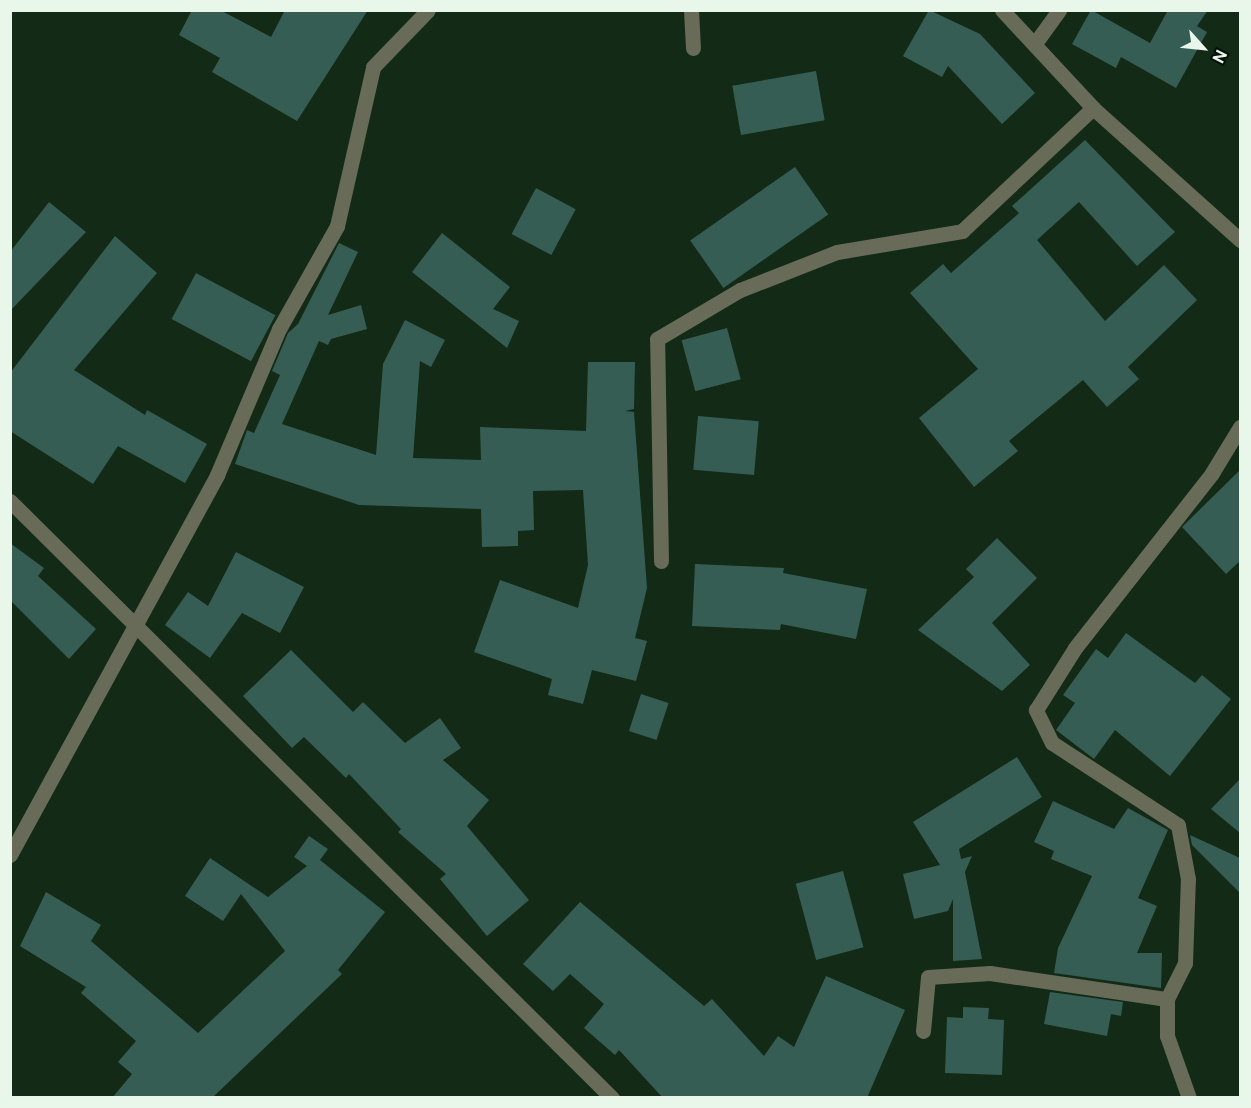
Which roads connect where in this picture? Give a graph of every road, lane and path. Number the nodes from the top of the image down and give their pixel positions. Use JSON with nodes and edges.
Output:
{"nodes":[{"id":1,"x":428,"y":10,"type":"edge"},
{"id":2,"x":691,"y":10,"type":"edge"},
{"id":3,"x":1002,"y":10,"type":"edge"},
{"id":4,"x":1059,"y":10,"type":"edge"},
{"id":5,"x":1036,"y":42,"type":"junction"},
{"id":6,"x":693,"y":48,"type":"dead end"},
{"id":7,"x":1093,"y":108,"type":"junction"},
{"id":8,"x":1240,"y":240,"type":"edge"},
{"id":9,"x":1240,"y":427,"type":"edge"},
{"id":10,"x":10,"y":501,"type":"edge"},
{"id":11,"x":661,"y":561,"type":"dead end"},
{"id":12,"x":134,"y":624,"type":"junction"},
{"id":13,"x":10,"y":855,"type":"edge"},
{"id":14,"x":1167,"y":999,"type":"junction"},
{"id":15,"x":923,"y":1032,"type":"dead end"},
{"id":16,"x":612,"y":1098,"type":"edge"},
{"id":17,"x":1189,"y":1098,"type":"edge"}],
"edges":[{"from":1,"to":12,"type":"street"},
{"from":2,"to":6,"type":"street"},
{"from":3,"to":5,"type":"street"},
{"from":4,"to":5,"type":"street"},
{"from":5,"to":7,"type":"street"},
{"from":7,"to":8,"type":"street"},
{"from":7,"to":11,"type":"street"},
{"from":9,"to":14,"type":"street"},
{"from":10,"to":12,"type":"street"},
{"from":12,"to":13,"type":"street"},
{"from":12,"to":16,"type":"street"},
{"from":14,"to":15,"type":"street"},
{"from":14,"to":17,"type":"street"}]}
